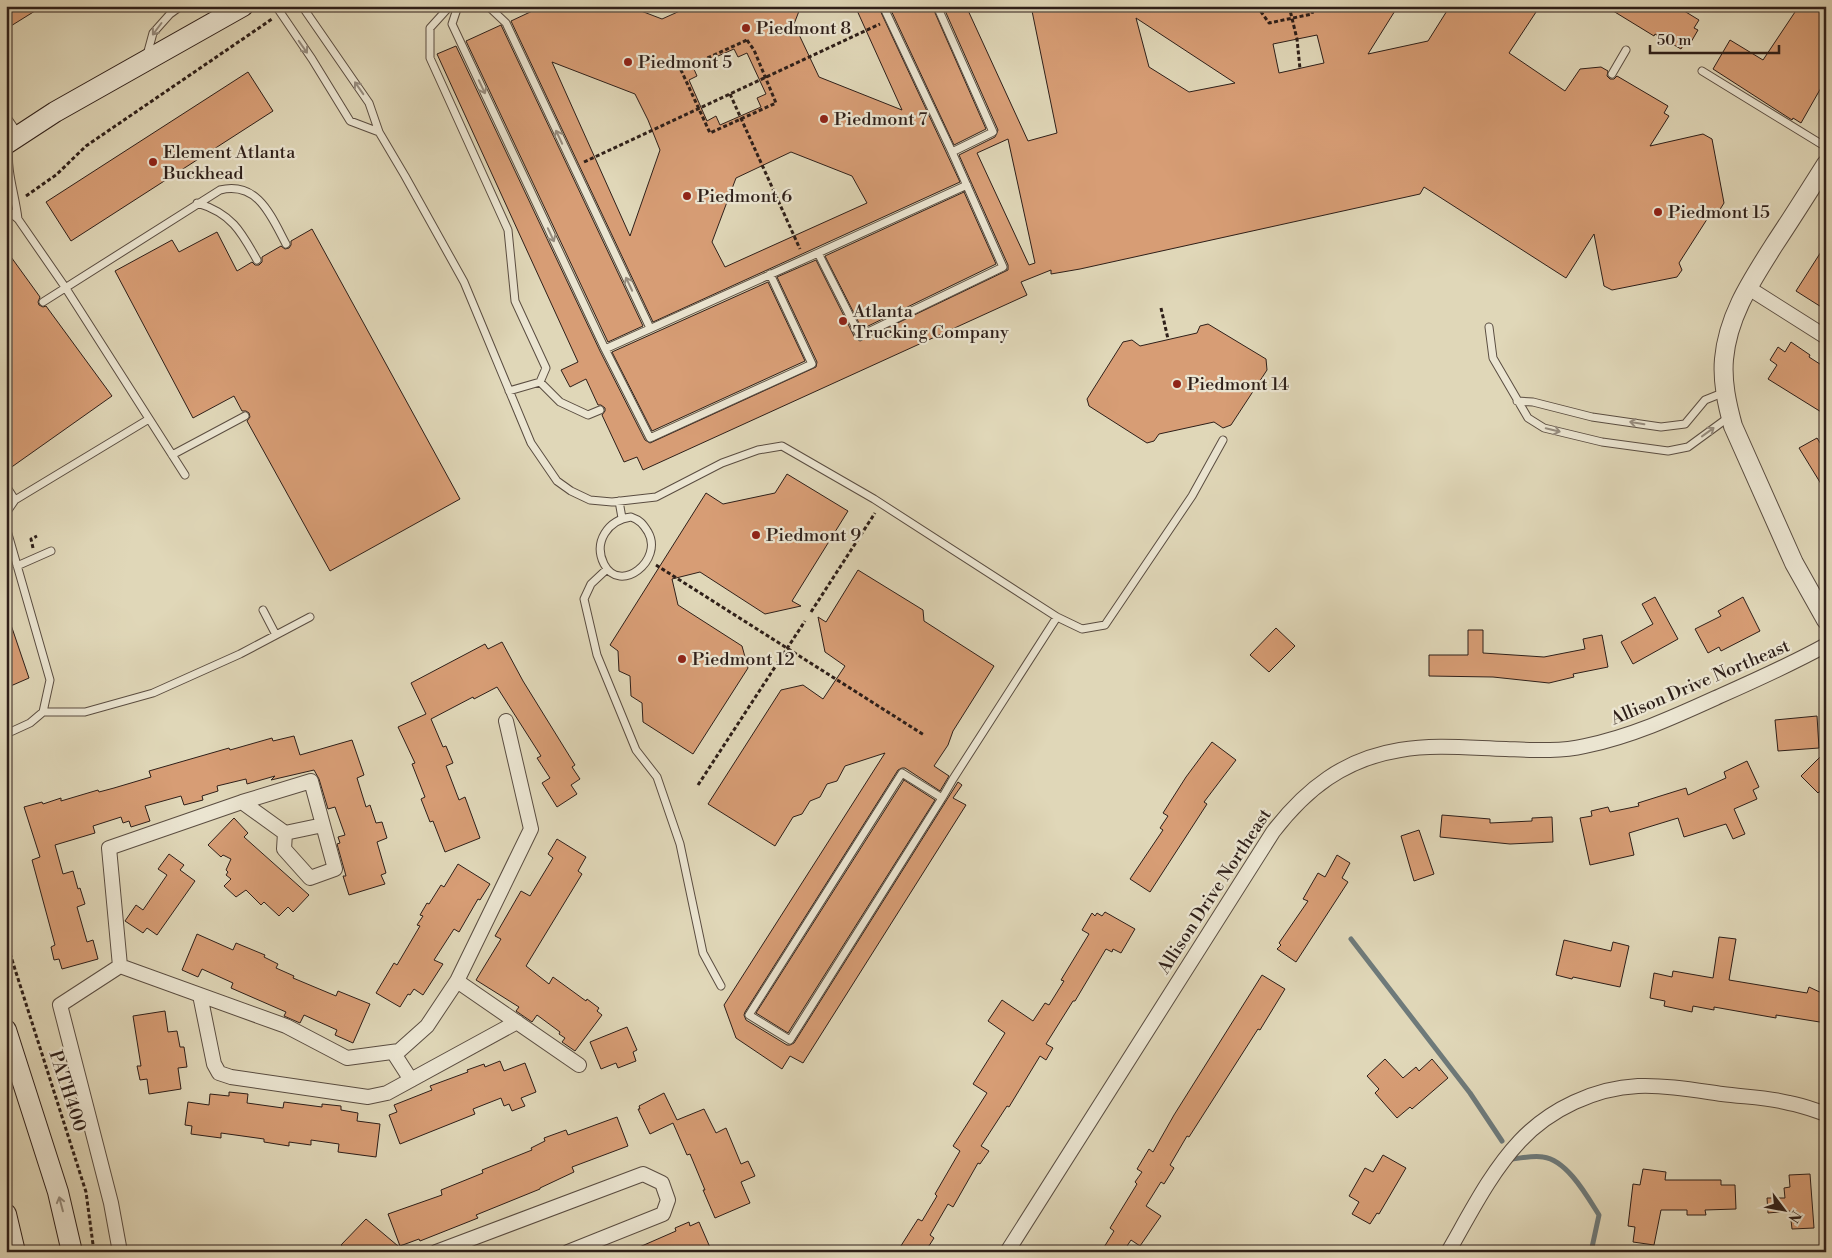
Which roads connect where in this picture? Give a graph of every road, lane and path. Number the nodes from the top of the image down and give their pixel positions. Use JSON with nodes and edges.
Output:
{"nodes":[{"id":1,"x":181,"y":6,"type":"edge"},
{"id":2,"x":243,"y":6,"type":"edge"},
{"id":3,"x":276,"y":6,"type":"edge"},
{"id":4,"x":302,"y":6,"type":"edge"},
{"id":5,"x":450,"y":6,"type":"edge"},
{"id":6,"x":458,"y":6,"type":"edge"},
{"id":7,"x":488,"y":6,"type":"edge"},
{"id":8,"x":883,"y":6,"type":"edge"},
{"id":9,"x":937,"y":6,"type":"edge"},
{"id":10,"x":1257,"y":6,"type":"edge"},
{"id":11,"x":1289,"y":6,"type":"edge"},
{"id":12,"x":1314,"y":6,"type":"edge"},
{"id":13,"x":1292,"y":18,"type":"junction"},
{"id":14,"x":889,"y":19,"type":"junction"},
{"id":15,"x":264,"y":23,"type":"dead end"},
{"id":16,"x":1626,"y":50,"type":"dead end"},
{"id":17,"x":146,"y":60,"type":"junction"},
{"id":18,"x":1300,"y":68,"type":"dead end"},
{"id":19,"x":1702,"y":71,"type":"dead end"},
{"id":20,"x":1612,"y":74,"type":"dead end"},
{"id":21,"x":764,"y":78,"type":"junction"},
{"id":22,"x":730,"y":94,"type":"junction"},
{"id":23,"x":699,"y":108,"type":"junction"},
{"id":24,"x":6,"y":116,"type":"edge"},
{"id":25,"x":742,"y":120,"type":"junction"},
{"id":26,"x":379,"y":132,"type":"junction"},
{"id":27,"x":11,"y":140,"type":"edge"},
{"id":28,"x":1826,"y":148,"type":"edge"},
{"id":29,"x":952,"y":152,"type":"junction"},
{"id":30,"x":1826,"y":164,"type":"edge"},
{"id":31,"x":574,"y":167,"type":"junction"},
{"id":32,"x":967,"y":185,"type":"junction"},
{"id":33,"x":19,"y":199,"type":"dead end"},
{"id":34,"x":197,"y":203,"type":"junction"},
{"id":35,"x":6,"y":209,"type":"edge"},
{"id":36,"x":18,"y":219,"type":"junction"},
{"id":37,"x":286,"y":244,"type":"dead end"},
{"id":38,"x":818,"y":253,"type":"junction"},
{"id":39,"x":804,"y":258,"type":"junction"},
{"id":40,"x":256,"y":260,"type":"dead end"},
{"id":41,"x":770,"y":274,"type":"junction"},
{"id":42,"x":65,"y":287,"type":"junction"},
{"id":43,"x":1747,"y":287,"type":"junction"},
{"id":44,"x":43,"y":302,"type":"dead end"},
{"id":45,"x":1161,"y":308,"type":"dead end"},
{"id":46,"x":1489,"y":327,"type":"dead end"},
{"id":47,"x":650,"y":328,"type":"junction"},
{"id":48,"x":1826,"y":337,"type":"edge"},
{"id":49,"x":1168,"y":339,"type":"dead end"},
{"id":50,"x":605,"y":349,"type":"junction"},
{"id":51,"x":540,"y":382,"type":"junction"},
{"id":52,"x":509,"y":391,"type":"junction"},
{"id":53,"x":1725,"y":392,"type":"junction"},
{"id":54,"x":1517,"y":400,"type":"junction"},
{"id":55,"x":600,"y":410,"type":"dead end"},
{"id":56,"x":245,"y":416,"type":"dead end"},
{"id":57,"x":1730,"y":416,"type":"junction"},
{"id":58,"x":149,"y":419,"type":"junction"},
{"id":59,"x":1222,"y":440,"type":"dead end"},
{"id":60,"x":172,"y":455,"type":"junction"},
{"id":61,"x":185,"y":475,"type":"dead end"},
{"id":62,"x":6,"y":486,"type":"edge"},
{"id":63,"x":15,"y":500,"type":"junction"},
{"id":64,"x":619,"y":501,"type":"junction"},
{"id":65,"x":881,"y":504,"type":"junction"},
{"id":66,"x":6,"y":513,"type":"edge"},
{"id":67,"x":622,"y":518,"type":"junction"},
{"id":68,"x":6,"y":527,"type":"edge"},
{"id":69,"x":38,"y":536,"type":"dead end"},
{"id":70,"x":33,"y":549,"type":"dead end"},
{"id":71,"x":51,"y":551,"type":"dead end"},
{"id":72,"x":648,"y":559,"type":"junction"},
{"id":73,"x":18,"y":566,"type":"junction"},
{"id":74,"x":607,"y":569,"type":"junction"},
{"id":75,"x":263,"y":610,"type":"dead end"},
{"id":76,"x":811,"y":612,"type":"dead end"},
{"id":77,"x":310,"y":617,"type":"dead end"},
{"id":78,"x":1057,"y":617,"type":"junction"},
{"id":79,"x":1826,"y":620,"type":"edge"},
{"id":80,"x":805,"y":621,"type":"dead end"},
{"id":81,"x":276,"y":635,"type":"junction"},
{"id":82,"x":1826,"y":645,"type":"edge"},
{"id":83,"x":787,"y":648,"type":"junction"},
{"id":84,"x":42,"y":712,"type":"junction"},
{"id":85,"x":506,"y":721,"type":"dead end"},
{"id":86,"x":7,"y":733,"type":"edge"},
{"id":87,"x":924,"y":735,"type":"dead end"},
{"id":88,"x":698,"y":785,"type":"dead end"},
{"id":89,"x":942,"y":798,"type":"junction"},
{"id":90,"x":242,"y":802,"type":"junction"},
{"id":91,"x":323,"y":825,"type":"junction"},
{"id":92,"x":285,"y":833,"type":"junction"},
{"id":93,"x":6,"y":942,"type":"edge"},
{"id":94,"x":120,"y":966,"type":"junction"},
{"id":95,"x":457,"y":981,"type":"junction"},
{"id":96,"x":722,"y":986,"type":"dead end"},
{"id":97,"x":200,"y":995,"type":"junction"},
{"id":98,"x":517,"y":1022,"type":"junction"},
{"id":99,"x":6,"y":1030,"type":"edge"},
{"id":100,"x":393,"y":1052,"type":"junction"},
{"id":101,"x":579,"y":1065,"type":"dead end"},
{"id":102,"x":412,"y":1080,"type":"junction"},
{"id":103,"x":1826,"y":1114,"type":"edge"},
{"id":104,"x":6,"y":1214,"type":"edge"},
{"id":105,"x":15,"y":1252,"type":"edge"},
{"id":106,"x":72,"y":1252,"type":"edge"},
{"id":107,"x":94,"y":1252,"type":"edge"},
{"id":108,"x":120,"y":1252,"type":"edge"},
{"id":109,"x":436,"y":1252,"type":"edge"},
{"id":110,"x":568,"y":1252,"type":"edge"},
{"id":111,"x":1007,"y":1252,"type":"edge"},
{"id":112,"x":1448,"y":1252,"type":"edge"}],
"edges":[{"from":1,"to":17,"type":"lane","one_way":true},
{"from":2,"to":17,"type":"main road"},
{"from":3,"to":26,"type":"lane","one_way":true},
{"from":26,"to":4,"type":"lane","one_way":true},
{"from":5,"to":51,"type":"lane"},
{"from":6,"to":50,"type":"lane","one_way":true},
{"from":31,"to":7,"type":"lane","one_way":true},
{"from":8,"to":14,"type":"lane"},
{"from":9,"to":29,"type":"lane"},
{"from":10,"to":13,"type":"path"},
{"from":11,"to":13,"type":"path"},
{"from":12,"to":13,"type":"path"},
{"from":13,"to":18,"type":"path"},
{"from":14,"to":21,"type":"path"},
{"from":14,"to":29,"type":"lane"},
{"from":15,"to":33,"type":"path"},
{"from":16,"to":20,"type":"lane"},
{"from":17,"to":27,"type":"main road"},
{"from":19,"to":28,"type":"lane"},
{"from":21,"to":22,"type":"path"},
{"from":21,"to":23,"type":"path"},
{"from":21,"to":25,"type":"path"},
{"from":22,"to":23,"type":"path"},
{"from":22,"to":25,"type":"path"},
{"from":23,"to":25,"type":"path"},
{"from":23,"to":31,"type":"path"},
{"from":24,"to":27,"type":"lane"},
{"from":25,"to":39,"type":"path"},
{"from":26,"to":52,"type":"lane"},
{"from":27,"to":36,"type":"lane"},
{"from":29,"to":32,"type":"lane"},
{"from":30,"to":43,"type":"street"},
{"from":47,"to":31,"type":"lane","one_way":true},
{"from":32,"to":38,"type":"lane"},
{"from":32,"to":38,"type":"lane"},
{"from":34,"to":37,"type":"lane"},
{"from":34,"to":40,"type":"lane"},
{"from":34,"to":42,"type":"lane"},
{"from":35,"to":36,"type":"lane"},
{"from":36,"to":42,"type":"lane"},
{"from":38,"to":39,"type":"lane"},
{"from":39,"to":41,"type":"lane"},
{"from":41,"to":47,"type":"lane"},
{"from":41,"to":50,"type":"lane"},
{"from":42,"to":44,"type":"lane"},
{"from":42,"to":58,"type":"lane"},
{"from":43,"to":48,"type":"street"},
{"from":43,"to":53,"type":"street"},
{"from":45,"to":49,"type":"path"},
{"from":46,"to":54,"type":"lane"},
{"from":47,"to":50,"type":"lane"},
{"from":51,"to":52,"type":"lane"},
{"from":51,"to":55,"type":"lane"},
{"from":52,"to":64,"type":"lane"},
{"from":53,"to":54,"type":"lane","one_way":true},
{"from":53,"to":57,"type":"street"},
{"from":54,"to":57,"type":"lane","one_way":true},
{"from":56,"to":60,"type":"lane"},
{"from":57,"to":79,"type":"street"},
{"from":58,"to":60,"type":"lane"},
{"from":58,"to":63,"type":"lane"},
{"from":59,"to":78,"type":"lane"},
{"from":60,"to":61,"type":"lane"},
{"from":62,"to":63,"type":"lane"},
{"from":63,"to":66,"type":"lane"},
{"from":64,"to":65,"type":"lane"},
{"from":64,"to":67,"type":"lane"},
{"from":65,"to":76,"type":"path"},
{"from":65,"to":78,"type":"lane"},
{"from":67,"to":72,"type":"lane"},
{"from":67,"to":74,"type":"lane"},
{"from":68,"to":73,"type":"lane"},
{"from":69,"to":70,"type":"path"},
{"from":71,"to":73,"type":"lane"},
{"from":72,"to":74,"type":"lane"},
{"from":72,"to":83,"type":"path"},
{"from":73,"to":84,"type":"lane"},
{"from":74,"to":96,"type":"lane"},
{"from":75,"to":81,"type":"lane"},
{"from":77,"to":81,"type":"lane"},
{"from":78,"to":89,"type":"lane"},
{"from":80,"to":83,"type":"path"},
{"from":81,"to":84,"type":"lane"},
{"from":82,"to":111,"type":"street","name":"Allison Drive Northeast"},
{"from":83,"to":87,"type":"path"},
{"from":83,"to":88,"type":"path"},
{"from":84,"to":86,"type":"lane"},
{"from":85,"to":95,"type":"street"},
{"from":89,"to":89,"type":"lane"},
{"from":90,"to":91,"type":"street"},
{"from":90,"to":92,"type":"street"},
{"from":90,"to":94,"type":"street"},
{"from":91,"to":92,"type":"street"},
{"from":91,"to":92,"type":"street"},
{"from":93,"to":107,"type":"path","name":"PATH400"},
{"from":94,"to":97,"type":"street"},
{"from":94,"to":108,"type":"street"},
{"from":95,"to":98,"type":"street"},
{"from":95,"to":100,"type":"street"},
{"from":97,"to":100,"type":"street"},
{"from":97,"to":102,"type":"street"},
{"from":98,"to":101,"type":"street"},
{"from":98,"to":102,"type":"street"},
{"from":106,"to":99,"type":"main road","one_way":true},
{"from":100,"to":102,"type":"street"},
{"from":103,"to":112,"type":"street"},
{"from":104,"to":105,"type":"main road"},
{"from":109,"to":110,"type":"street"}]}
